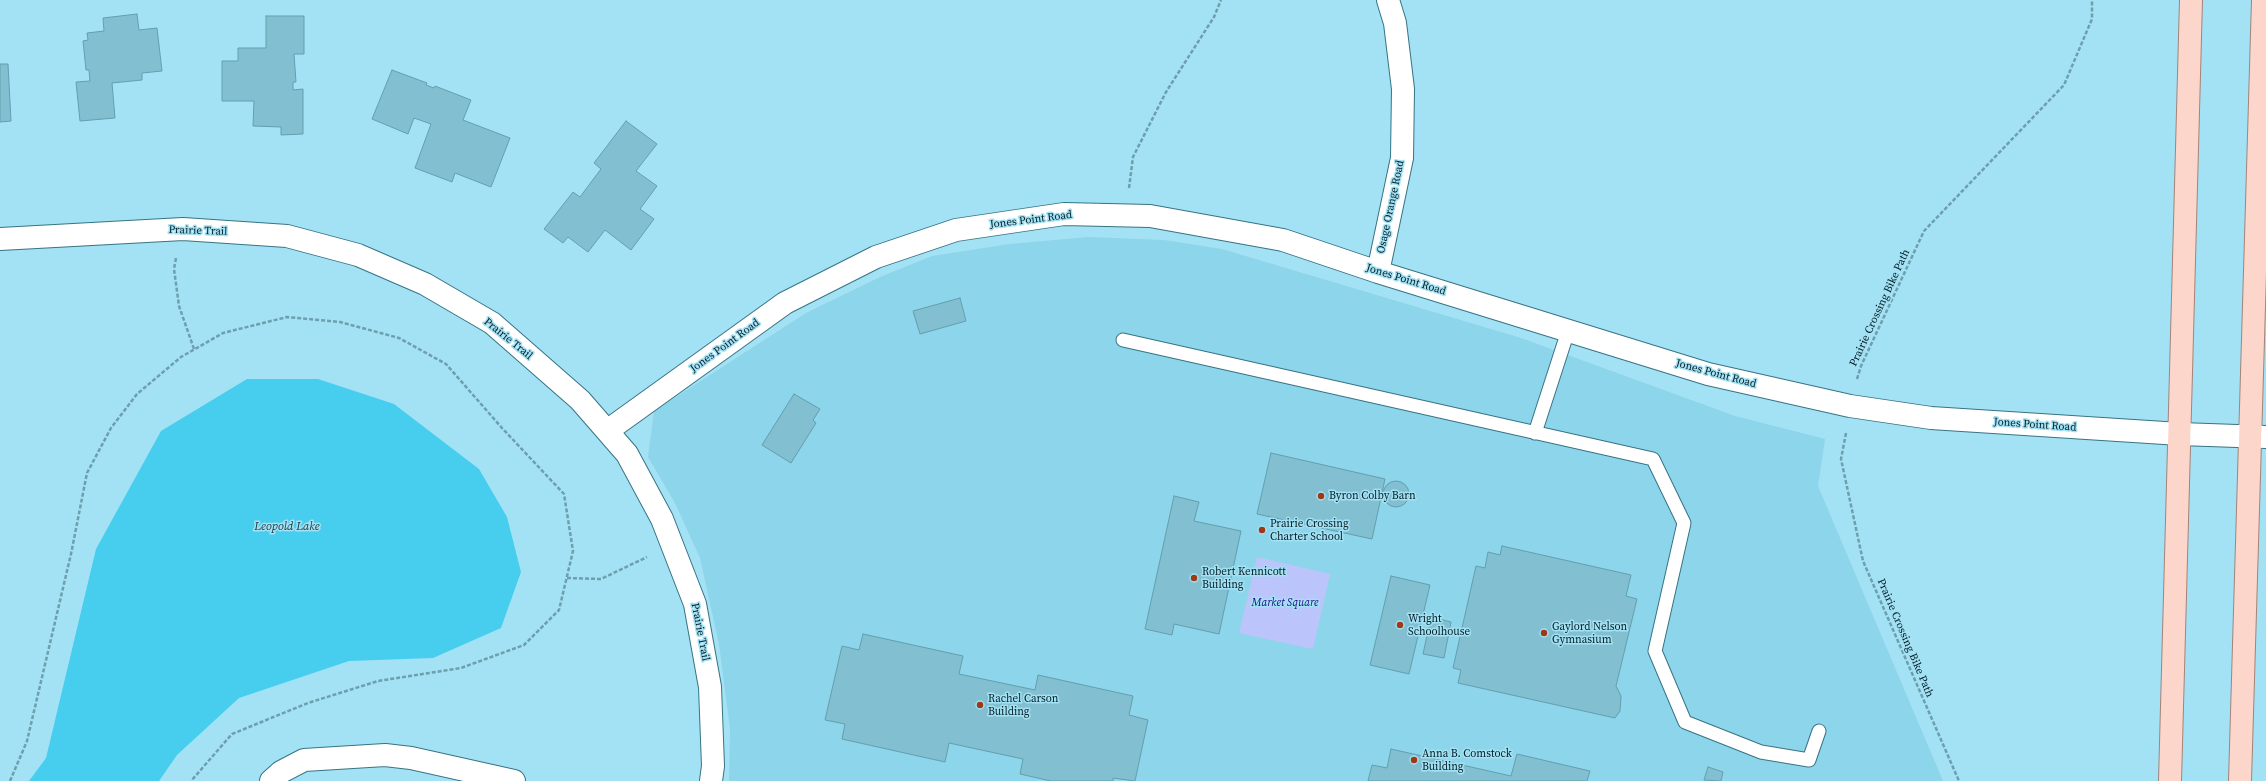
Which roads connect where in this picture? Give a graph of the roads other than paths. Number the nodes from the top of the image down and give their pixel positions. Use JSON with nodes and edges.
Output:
{"nodes":[{"id":1,"x":1388,"y":0,"type":"edge"},
{"id":2,"x":2191,"y":0,"type":"edge"},
{"id":3,"x":2263,"y":0,"type":"edge"},
{"id":4,"x":0,"y":239,"type":"edge"},
{"id":5,"x":1378,"y":272,"type":"junction"},
{"id":6,"x":1568,"y":331,"type":"junction"},
{"id":7,"x":1123,"y":340,"type":"dead end"},
{"id":8,"x":607,"y":431,"type":"junction"},
{"id":9,"x":1535,"y":433,"type":"junction"},
{"id":10,"x":2180,"y":434,"type":"junction"},
{"id":11,"x":2259,"y":437,"type":"edge"},
{"id":12,"x":1819,"y":730,"type":"dead end"},
{"id":13,"x":271,"y":781,"type":"edge"},
{"id":14,"x":514,"y":781,"type":"edge"},
{"id":15,"x":711,"y":781,"type":"edge"},
{"id":16,"x":2170,"y":781,"type":"edge"},
{"id":17,"x":2240,"y":781,"type":"edge"}],
"edges":[{"from":1,"to":5,"type":"street","name":"Osage Orange Road"},
{"from":2,"to":10,"type":"main road"},
{"from":3,"to":11,"type":"main road"},
{"from":4,"to":8,"type":"street","name":"Prairie Trail"},
{"from":5,"to":6,"type":"street","name":"Jones Point Road"},
{"from":5,"to":8,"type":"street","name":"Jones Point Road"},
{"from":6,"to":9,"type":"lane"},
{"from":6,"to":10,"type":"street","name":"Jones Point Road"},
{"from":7,"to":9,"type":"lane"},
{"from":8,"to":15,"type":"street","name":"Prairie Trail"},
{"from":9,"to":12,"type":"lane"},
{"from":10,"to":11,"type":"street","name":"Jones Point Road"},
{"from":10,"to":16,"type":"main road"},
{"from":11,"to":17,"type":"main road"},
{"from":13,"to":14,"type":"street"}]}
